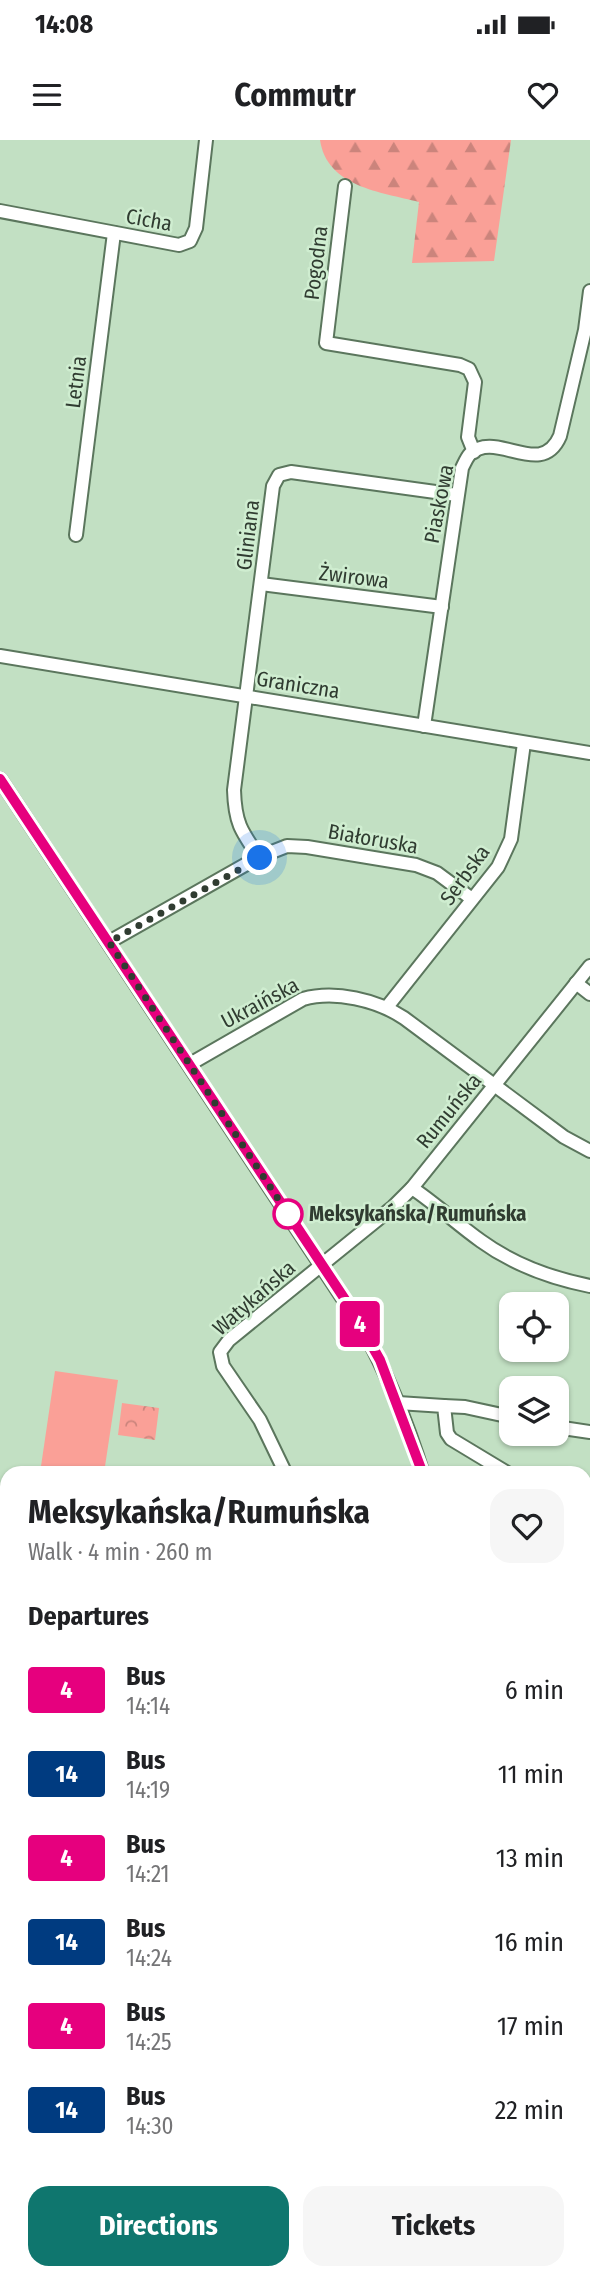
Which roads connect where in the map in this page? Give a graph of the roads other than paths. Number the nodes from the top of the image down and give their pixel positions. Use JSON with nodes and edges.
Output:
{"nodes":[{"id":1,"x":206,"y":140,"type":"edge"},
{"id":2,"x":345,"y":186,"type":"dead end"},
{"id":3,"x":0,"y":211,"type":"edge"},
{"id":4,"x":114,"y":233,"type":"junction"},
{"id":5,"x":590,"y":291,"type":"edge"},
{"id":6,"x":474,"y":452,"type":"junction"},
{"id":7,"x":457,"y":495,"type":"junction"},
{"id":8,"x":76,"y":535,"type":"dead end"},
{"id":9,"x":261,"y":584,"type":"junction"},
{"id":10,"x":442,"y":607,"type":"junction"},
{"id":11,"x":0,"y":656,"type":"edge"},
{"id":12,"x":246,"y":696,"type":"junction"},
{"id":13,"x":424,"y":726,"type":"junction"},
{"id":14,"x":524,"y":743,"type":"junction"},
{"id":15,"x":590,"y":753,"type":"edge"},
{"id":16,"x":0,"y":779,"type":"edge"},
{"id":17,"x":260,"y":858,"type":"junction"},
{"id":18,"x":472,"y":899,"type":"junction"},
{"id":19,"x":109,"y":942,"type":"junction"},
{"id":20,"x":590,"y":965,"type":"edge"},
{"id":21,"x":576,"y":983,"type":"junction"},
{"id":22,"x":590,"y":994,"type":"edge"},
{"id":23,"x":387,"y":1007,"type":"junction"},
{"id":24,"x":190,"y":1064,"type":"junction"},
{"id":25,"x":495,"y":1085,"type":"junction"},
{"id":26,"x":590,"y":1151,"type":"edge"},
{"id":27,"x":412,"y":1188,"type":"junction"},
{"id":28,"x":321,"y":1264,"type":"junction"},
{"id":29,"x":590,"y":1286,"type":"edge"},
{"id":30,"x":398,"y":1403,"type":"junction"},
{"id":31,"x":444,"y":1406,"type":"junction"},
{"id":32,"x":499,"y":1414,"type":"edge"},
{"id":33,"x":569,"y":1429,"type":"edge"},
{"id":34,"x":590,"y":1433,"type":"edge"},
{"id":35,"x":282,"y":1466,"type":"edge"},
{"id":36,"x":420,"y":1466,"type":"edge"},
{"id":37,"x":496,"y":1466,"type":"edge"}],
"edges":[{"from":1,"to":4,"type":"street","name":"Cicha"},
{"from":2,"to":6,"type":"street","name":"Pogodna"},
{"from":3,"to":4,"type":"street","name":"Cicha"},
{"from":4,"to":8,"type":"street","name":"Letnia"},
{"from":5,"to":6,"type":"street","name":"Piaskowa"},
{"from":6,"to":7,"type":"street","name":"Piaskowa"},
{"from":7,"to":9,"type":"street","name":"Gliniana"},
{"from":7,"to":10,"type":"street","name":"Piaskowa"},
{"from":9,"to":10,"type":"street","name":"Żwirowa"},
{"from":9,"to":12,"type":"street","name":"Gliniana"},
{"from":10,"to":13,"type":"street","name":"Piaskowa"},
{"from":11,"to":12,"type":"street","name":"Graniczna"},
{"from":12,"to":13,"type":"street","name":"Graniczna"},
{"from":12,"to":17,"type":"street"},
{"from":13,"to":14,"type":"street","name":"Graniczna"},
{"from":14,"to":15,"type":"street","name":"Graniczna"},
{"from":14,"to":18,"type":"street","name":"Serbska"},
{"from":16,"to":19,"type":"street"},
{"from":17,"to":18,"type":"street","name":"Białoruska"},
{"from":17,"to":19,"type":"street","name":"Białoruska"},
{"from":18,"to":23,"type":"street","name":"Serbska"},
{"from":19,"to":24,"type":"street"},
{"from":20,"to":21,"type":"street","name":"Rumuńska"},
{"from":21,"to":22,"type":"street"},
{"from":21,"to":25,"type":"street","name":"Rumuńska"},
{"from":23,"to":24,"type":"street","name":"Ukraińska"},
{"from":23,"to":25,"type":"street","name":"Ukraińska"},
{"from":24,"to":28,"type":"street"},
{"from":25,"to":26,"type":"street","name":"Ukraińska"},
{"from":25,"to":27,"type":"street","name":"Rumuńska"},
{"from":27,"to":28,"type":"street","name":"Rumuńska"},
{"from":27,"to":29,"type":"street"},
{"from":28,"to":30,"type":"street"},
{"from":28,"to":35,"type":"street","name":"Watykańska"},
{"from":30,"to":31,"type":"street"},
{"from":30,"to":36,"type":"street"},
{"from":31,"to":32,"type":"street"},
{"from":31,"to":37,"type":"street"},
{"from":33,"to":34,"type":"street"}]}
